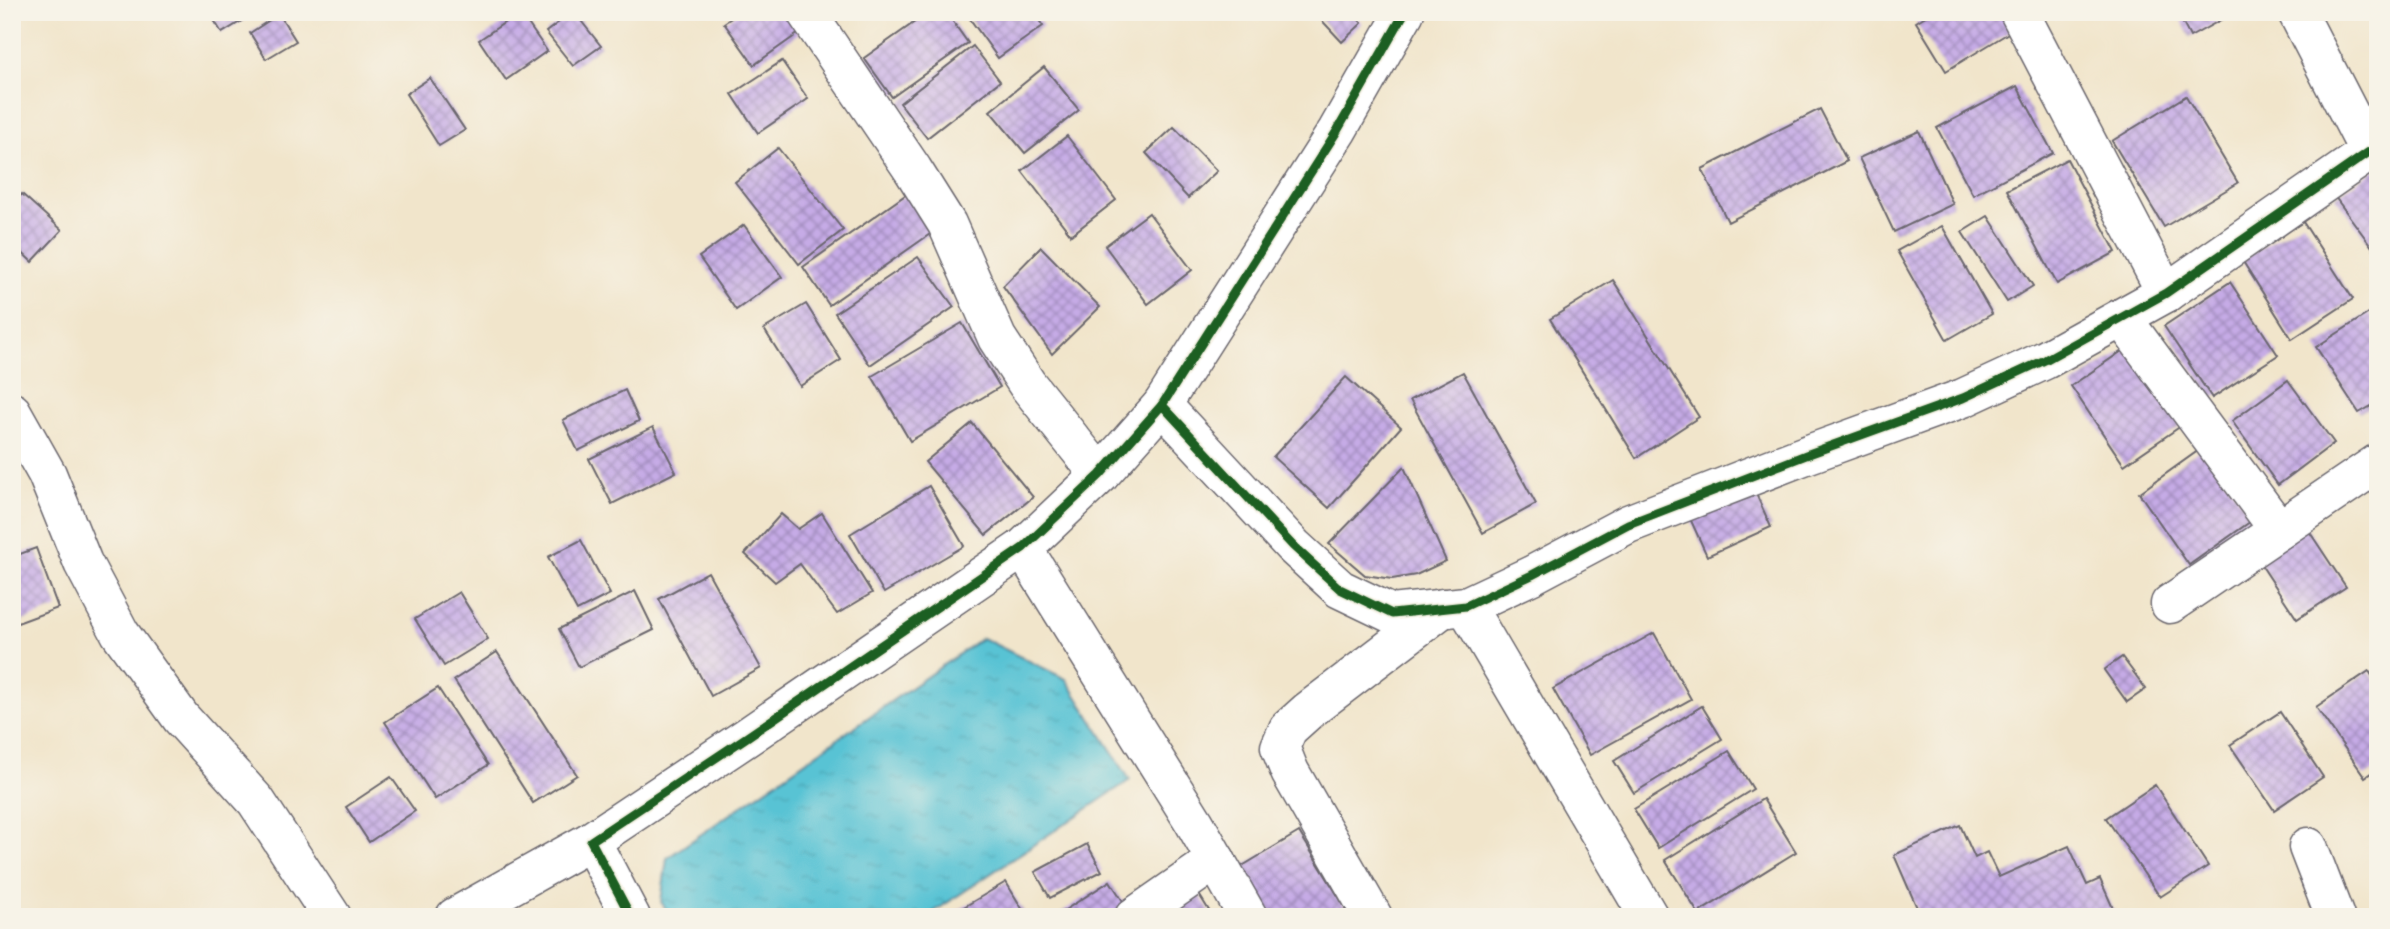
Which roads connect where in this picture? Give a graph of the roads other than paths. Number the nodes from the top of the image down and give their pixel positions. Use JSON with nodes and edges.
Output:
{"nodes":[{"id":1,"x":806,"y":12,"type":"edge"},
{"id":2,"x":1405,"y":12,"type":"edge"},
{"id":3,"x":2019,"y":12,"type":"edge"},
{"id":4,"x":2297,"y":12,"type":"edge"},
{"id":5,"x":2374,"y":150,"type":"edge"},
{"id":6,"x":2166,"y":293,"type":"junction"},
{"id":7,"x":2122,"y":318,"type":"junction"},
{"id":8,"x":1162,"y":405,"type":"junction"},
{"id":9,"x":12,"y":412,"type":"edge"},
{"id":10,"x":2378,"y":463,"type":"edge"},
{"id":11,"x":1100,"y":475,"type":"junction"},
{"id":12,"x":2279,"y":530,"type":"junction"},
{"id":13,"x":1023,"y":548,"type":"junction"},
{"id":14,"x":2170,"y":604,"type":"dead end"},
{"id":15,"x":1455,"y":607,"type":"junction"},
{"id":16,"x":592,"y":841,"type":"junction"},
{"id":17,"x":2308,"y":847,"type":"dead end"},
{"id":18,"x":1216,"y":860,"type":"junction"},
{"id":19,"x":332,"y":917,"type":"edge"},
{"id":20,"x":455,"y":917,"type":"edge"},
{"id":21,"x":631,"y":917,"type":"edge"},
{"id":22,"x":1134,"y":917,"type":"edge"},
{"id":23,"x":1248,"y":917,"type":"edge"},
{"id":24,"x":1373,"y":917,"type":"edge"},
{"id":25,"x":1649,"y":917,"type":"edge"},
{"id":26,"x":2336,"y":917,"type":"edge"}],
"edges":[{"from":1,"to":11,"type":"street"},
{"from":2,"to":8,"type":"street"},
{"from":3,"to":6,"type":"street"},
{"from":4,"to":5,"type":"street"},
{"from":5,"to":6,"type":"street"},
{"from":6,"to":7,"type":"street"},
{"from":7,"to":12,"type":"street"},
{"from":7,"to":15,"type":"street"},
{"from":8,"to":11,"type":"street"},
{"from":8,"to":15,"type":"street"},
{"from":9,"to":19,"type":"street"},
{"from":10,"to":12,"type":"street"},
{"from":11,"to":13,"type":"street"},
{"from":12,"to":14,"type":"street"},
{"from":13,"to":16,"type":"street"},
{"from":13,"to":18,"type":"street"},
{"from":15,"to":24,"type":"street"},
{"from":15,"to":25,"type":"street"},
{"from":16,"to":20,"type":"street"},
{"from":16,"to":21,"type":"street"},
{"from":17,"to":26,"type":"street"},
{"from":18,"to":22,"type":"street"},
{"from":18,"to":23,"type":"street"}]}
